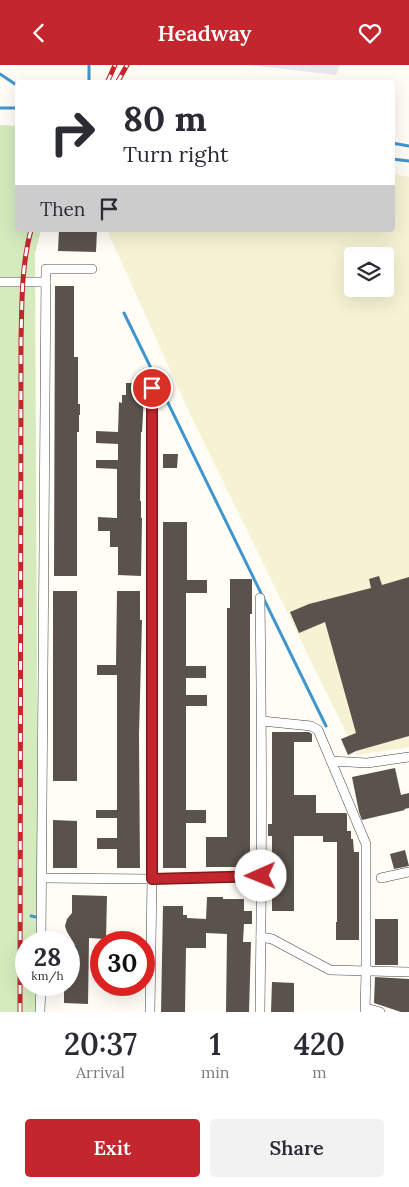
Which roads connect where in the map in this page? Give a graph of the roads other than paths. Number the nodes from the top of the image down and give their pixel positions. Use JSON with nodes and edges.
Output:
{"nodes":[{"id":1,"x":92,"y":269,"type":"dead end"},
{"id":2,"x":0,"y":282,"type":"edge"},
{"id":3,"x":46,"y":282,"type":"junction"},
{"id":4,"x":152,"y":388,"type":"dead end"},
{"id":5,"x":260,"y":598,"type":"dead end"},
{"id":6,"x":262,"y":721,"type":"junction"},
{"id":7,"x":409,"y":757,"type":"edge"},
{"id":8,"x":332,"y":761,"type":"junction"},
{"id":9,"x":409,"y":872,"type":"edge"},
{"id":10,"x":261,"y":876,"type":"junction"},
{"id":11,"x":42,"y":878,"type":"junction"},
{"id":12,"x":381,"y":878,"type":"dead end"},
{"id":13,"x":152,"y":879,"type":"junction"},
{"id":14,"x":42,"y":931,"type":"edge"},
{"id":15,"x":261,"y":937,"type":"junction"},
{"id":16,"x":366,"y":971,"type":"junction"},
{"id":17,"x":409,"y":972,"type":"edge"},
{"id":18,"x":41,"y":996,"type":"edge"},
{"id":19,"x":366,"y":1010,"type":"edge"},
{"id":20,"x":40,"y":1012,"type":"edge"},
{"id":21,"x":150,"y":1012,"type":"edge"},
{"id":22,"x":260,"y":1012,"type":"edge"},
{"id":23,"x":380,"y":1012,"type":"edge"}],
"edges":[{"from":1,"to":3,"type":"street"},
{"from":2,"to":3,"type":"street"},
{"from":3,"to":11,"type":"street"},
{"from":4,"to":13,"type":"street"},
{"from":5,"to":6,"type":"street"},
{"from":6,"to":8,"type":"street"},
{"from":6,"to":10,"type":"street"},
{"from":7,"to":8,"type":"street"},
{"from":8,"to":16,"type":"street"},
{"from":9,"to":12,"type":"street"},
{"from":10,"to":13,"type":"street"},
{"from":10,"to":15,"type":"street"},
{"from":11,"to":13,"type":"street"},
{"from":11,"to":14,"type":"street"},
{"from":13,"to":21,"type":"street"},
{"from":15,"to":16,"type":"street"},
{"from":15,"to":22,"type":"street"},
{"from":16,"to":17,"type":"street"},
{"from":16,"to":19,"type":"street"},
{"from":18,"to":20,"type":"street"},
{"from":19,"to":23,"type":"street"}]}
